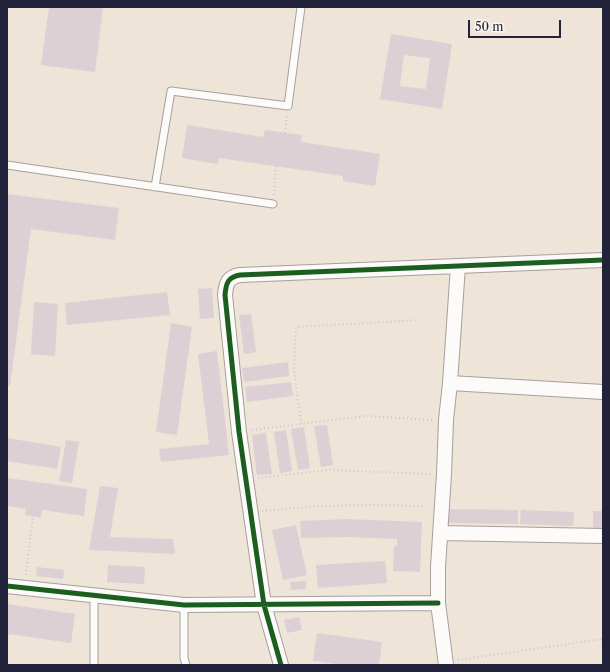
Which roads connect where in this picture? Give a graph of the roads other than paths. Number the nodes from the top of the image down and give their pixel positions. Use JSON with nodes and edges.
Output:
{"nodes":[{"id":1,"x":301,"y":7,"type":"edge"},
{"id":2,"x":7,"y":165,"type":"edge"},
{"id":3,"x":155,"y":187,"type":"junction"},
{"id":4,"x":273,"y":204,"type":"road end"},
{"id":5,"x":603,"y":260,"type":"edge"},
{"id":6,"x":458,"y":266,"type":"junction"},
{"id":7,"x":450,"y":383,"type":"junction"},
{"id":8,"x":603,"y":392,"type":"edge"},
{"id":9,"x":440,"y":533,"type":"junction"},
{"id":10,"x":603,"y":536,"type":"edge"},
{"id":11,"x":7,"y":586,"type":"edge"},
{"id":12,"x":94,"y":596,"type":"junction"},
{"id":13,"x":438,"y":603,"type":"junction"},
{"id":14,"x":184,"y":605,"type":"junction"},
{"id":15,"x":264,"y":605,"type":"junction"},
{"id":16,"x":446,"y":663,"type":"edge"},
{"id":17,"x":94,"y":665,"type":"edge"},
{"id":18,"x":186,"y":665,"type":"edge"},
{"id":19,"x":281,"y":665,"type":"edge"}],
"edges":[{"from":1,"to":3,"type":"lane"},
{"from":2,"to":3,"type":"lane"},
{"from":3,"to":4,"type":"lane"},
{"from":5,"to":6,"type":"street"},
{"from":6,"to":7,"type":"street"},
{"from":6,"to":15,"type":"street"},
{"from":7,"to":8,"type":"street"},
{"from":7,"to":9,"type":"street"},
{"from":9,"to":10,"type":"street"},
{"from":9,"to":13,"type":"street"},
{"from":11,"to":12,"type":"street"},
{"from":12,"to":14,"type":"street"},
{"from":12,"to":17,"type":"lane"},
{"from":13,"to":15,"type":"street"},
{"from":13,"to":16,"type":"street"},
{"from":14,"to":15,"type":"street"},
{"from":14,"to":18,"type":"lane"},
{"from":15,"to":19,"type":"street"}]}
